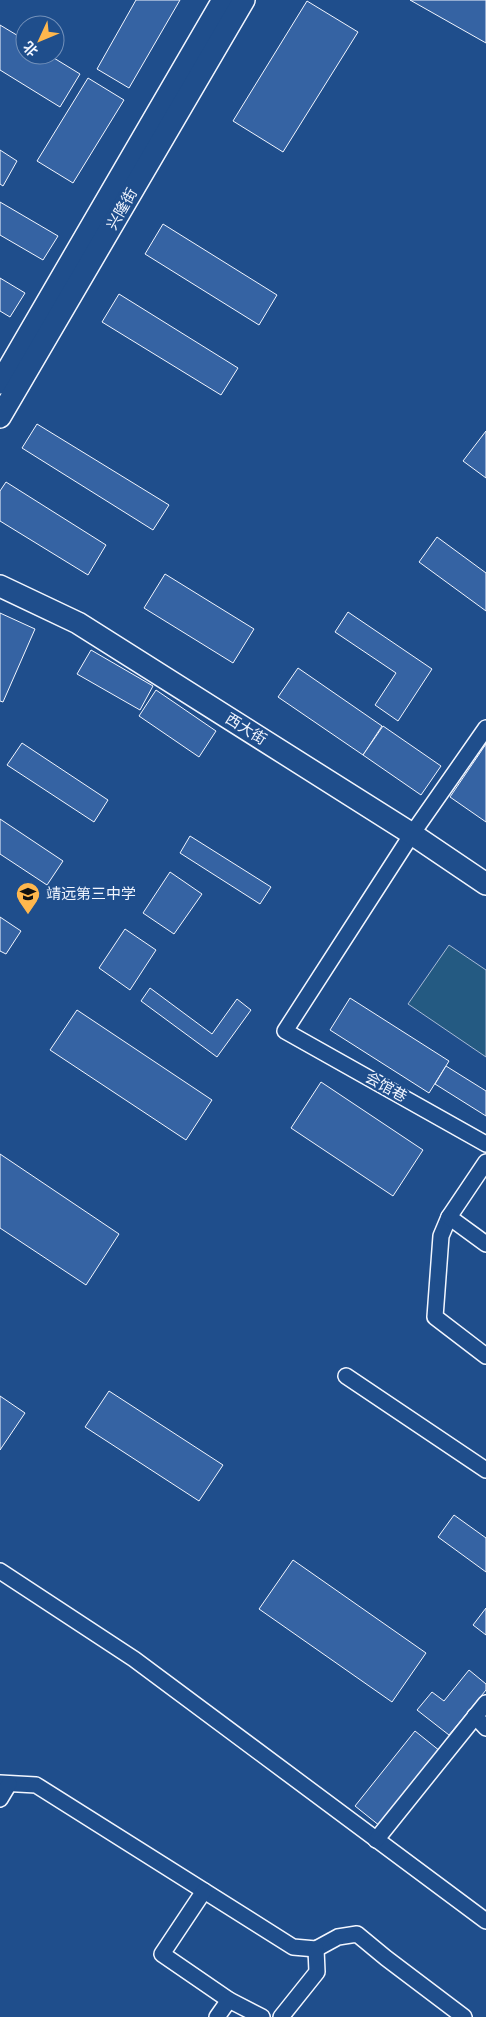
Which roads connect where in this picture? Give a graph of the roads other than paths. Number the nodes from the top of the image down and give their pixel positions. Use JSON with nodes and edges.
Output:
{"nodes":[{"id":1,"x":223,"y":0,"type":"edge"},
{"id":2,"x":244,"y":0,"type":"edge"},
{"id":3,"x":0,"y":383,"type":"edge"},
{"id":4,"x":0,"y":417,"type":"edge"},
{"id":5,"x":0,"y":586,"type":"edge"},
{"id":6,"x":486,"y":728,"type":"edge"},
{"id":7,"x":412,"y":834,"type":"junction"},
{"id":8,"x":486,"y":884,"type":"edge"},
{"id":9,"x":486,"y":1144,"type":"edge"},
{"id":10,"x":486,"y":1162,"type":"edge"},
{"id":11,"x":449,"y":1217,"type":"junction"},
{"id":12,"x":486,"y":1244,"type":"edge"},
{"id":13,"x":486,"y":1356,"type":"edge"},
{"id":14,"x":346,"y":1376,"type":"dead end"},
{"id":15,"x":486,"y":1470,"type":"edge"},
{"id":16,"x":0,"y":1571,"type":"edge"},
{"id":17,"x":486,"y":1703,"type":"edge"},
{"id":18,"x":475,"y":1716,"type":"junction"},
{"id":19,"x":486,"y":1728,"type":"edge"},
{"id":20,"x":5,"y":1784,"type":"edge"},
{"id":21,"x":0,"y":1799,"type":"edge"},
{"id":22,"x":376,"y":1840,"type":"junction"},
{"id":23,"x":204,"y":1891,"type":"junction"},
{"id":24,"x":486,"y":1921,"type":"edge"},
{"id":25,"x":316,"y":1948,"type":"junction"},
{"id":26,"x":229,"y":2000,"type":"junction"},
{"id":27,"x":217,"y":2017,"type":"edge"},
{"id":28,"x":262,"y":2017,"type":"edge"},
{"id":29,"x":281,"y":2017,"type":"edge"},
{"id":30,"x":464,"y":2017,"type":"edge"}],
"edges":[{"from":1,"to":3,"type":"main road","name":"兴隆街"},
{"from":2,"to":4,"type":"main road","name":"兴隆街"},
{"from":5,"to":7,"type":"main road","name":"西大街"},
{"from":6,"to":7,"type":"street"},
{"from":7,"to":8,"type":"main road","name":"西大街"},
{"from":7,"to":9,"type":"street","name":"会馆巷"},
{"from":10,"to":11,"type":"street"},
{"from":11,"to":12,"type":"street"},
{"from":11,"to":13,"type":"street"},
{"from":14,"to":15,"type":"street"},
{"from":16,"to":22,"type":"street"},
{"from":17,"to":18,"type":"street"},
{"from":18,"to":19,"type":"street"},
{"from":18,"to":22,"type":"street"},
{"from":20,"to":21,"type":"street"},
{"from":20,"to":23,"type":"street"},
{"from":22,"to":24,"type":"street"},
{"from":23,"to":25,"type":"street"},
{"from":23,"to":26,"type":"street"},
{"from":25,"to":29,"type":"street"},
{"from":25,"to":30,"type":"street"},
{"from":26,"to":27,"type":"street"},
{"from":26,"to":28,"type":"street"}]}
